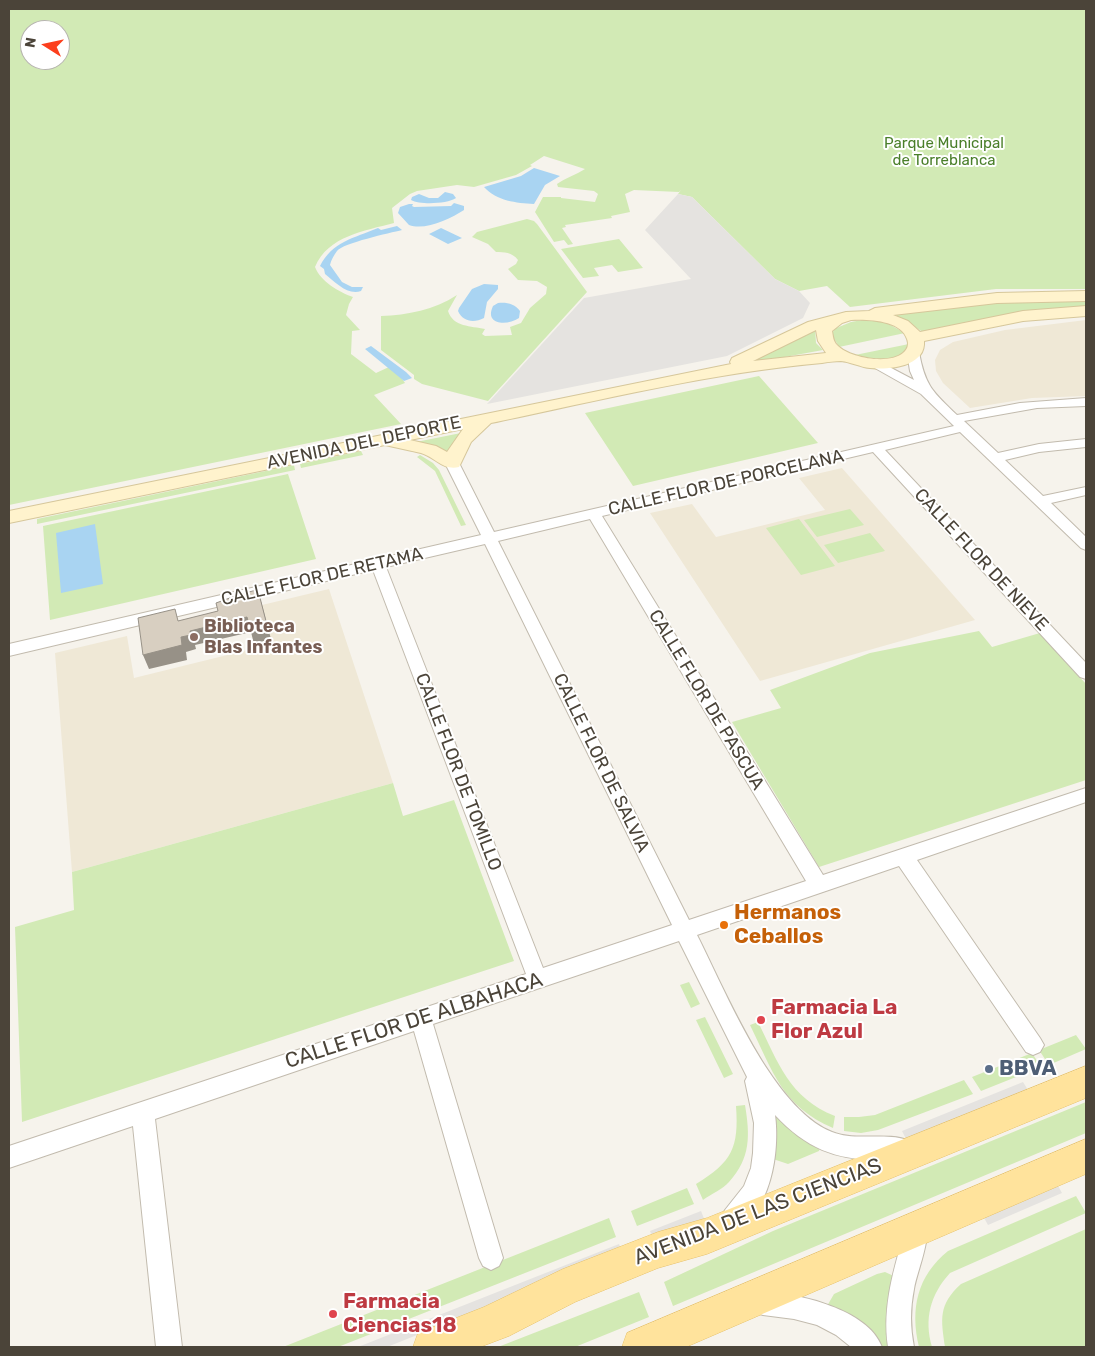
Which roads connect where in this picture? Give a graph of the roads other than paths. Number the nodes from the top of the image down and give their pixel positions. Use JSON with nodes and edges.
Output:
{"nodes":[{"id":1,"x":1086,"y":296,"type":"edge"},
{"id":2,"x":1086,"y":311,"type":"edge"},
{"id":3,"x":862,"y":315,"type":"junction"},
{"id":4,"x":837,"y":319,"type":"junction"},
{"id":5,"x":914,"y":345,"type":"junction"},
{"id":6,"x":844,"y":356,"type":"junction"},
{"id":7,"x":872,"y":363,"type":"junction"},
{"id":8,"x":720,"y":370,"type":"junction"},
{"id":9,"x":926,"y":391,"type":"junction"},
{"id":10,"x":1086,"y":402,"type":"edge"},
{"id":11,"x":488,"y":417,"type":"junction"},
{"id":12,"x":959,"y":423,"type":"junction"},
{"id":13,"x":370,"y":442,"type":"junction"},
{"id":14,"x":1086,"y":443,"type":"edge"},
{"id":15,"x":876,"y":448,"type":"junction"},
{"id":16,"x":996,"y":458,"type":"junction"},
{"id":17,"x":452,"y":463,"type":"junction"},
{"id":18,"x":1086,"y":491,"type":"edge"},
{"id":19,"x":1041,"y":501,"type":"junction"},
{"id":20,"x":594,"y":514,"type":"junction"},
{"id":21,"x":9,"y":517,"type":"edge"},
{"id":22,"x":488,"y":538,"type":"junction"},
{"id":23,"x":1086,"y":545,"type":"edge"},
{"id":24,"x":378,"y":564,"type":"junction"},
{"id":25,"x":9,"y":650,"type":"edge"},
{"id":26,"x":1086,"y":673,"type":"edge"},
{"id":27,"x":1086,"y":795,"type":"edge"},
{"id":28,"x":904,"y":857,"type":"junction"},
{"id":29,"x":819,"y":886,"type":"junction"},
{"id":30,"x":685,"y":931,"type":"junction"},
{"id":31,"x":538,"y":980,"type":"junction"},
{"id":32,"x":421,"y":1019,"type":"junction"},
{"id":33,"x":1033,"y":1045,"type":"dead end"},
{"id":34,"x":750,"y":1062,"type":"junction"},
{"id":35,"x":1086,"y":1082,"type":"edge"},
{"id":36,"x":143,"y":1112,"type":"junction"},
{"id":37,"x":919,"y":1150,"type":"junction"},
{"id":38,"x":1086,"y":1156,"type":"edge"},
{"id":39,"x":9,"y":1157,"type":"edge"},
{"id":40,"x":917,"y":1228,"type":"junction"},
{"id":41,"x":724,"y":1229,"type":"junction"},
{"id":42,"x":492,"y":1258,"type":"dead end"},
{"id":43,"x":745,"y":1301,"type":"junction"},
{"id":44,"x":169,"y":1347,"type":"edge"},
{"id":45,"x":432,"y":1347,"type":"edge"},
{"id":46,"x":641,"y":1347,"type":"edge"},
{"id":47,"x":869,"y":1347,"type":"edge"},
{"id":48,"x":901,"y":1347,"type":"edge"}],
"edges":[{"from":1,"to":3,"type":"street"},
{"from":2,"to":5,"type":"street"},
{"from":3,"to":4,"type":"street","name":"AVENIDA DEL DEPORTE"},
{"from":3,"to":5,"type":"street"},
{"from":4,"to":6,"type":"street"},
{"from":4,"to":8,"type":"street","name":"AVENIDA DEL DEPORTE"},
{"from":5,"to":7,"type":"street"},
{"from":5,"to":9,"type":"street"},
{"from":6,"to":7,"type":"street"},
{"from":6,"to":8,"type":"street","name":"AVENIDA DEL DEPORTE"},
{"from":7,"to":9,"type":"street"},
{"from":8,"to":11,"type":"street","name":"AVENIDA DEL DEPORTE"},
{"from":9,"to":12,"type":"street"},
{"from":10,"to":12,"type":"street"},
{"from":11,"to":13,"type":"street","name":"AVENIDA DEL DEPORTE"},
{"from":11,"to":17,"type":"street"},
{"from":12,"to":15,"type":"street","name":"CALLE FLOR DE PORCELANA"},
{"from":12,"to":16,"type":"street"},
{"from":13,"to":17,"type":"street"},
{"from":13,"to":21,"type":"street","name":"AVENIDA DEL DEPORTE"},
{"from":14,"to":16,"type":"street"},
{"from":15,"to":20,"type":"street","name":"CALLE FLOR DE PORCELANA"},
{"from":15,"to":26,"type":"street","name":"CALLE FLOR DE NIEVE"},
{"from":16,"to":19,"type":"street"},
{"from":17,"to":22,"type":"street","name":"CALLE FLOR DE SALVIA"},
{"from":18,"to":19,"type":"street"},
{"from":19,"to":23,"type":"street"},
{"from":20,"to":22,"type":"street","name":"CALLE FLOR DE PORCELANA"},
{"from":20,"to":29,"type":"street","name":"CALLE FLOR DE PASCUA"},
{"from":22,"to":24,"type":"street","name":"CALLE FLOR DE RETAMA"},
{"from":22,"to":30,"type":"street","name":"CALLE FLOR DE SALVIA"},
{"from":24,"to":25,"type":"street","name":"CALLE FLOR DE RETAMA"},
{"from":24,"to":31,"type":"street","name":"CALLE FLOR DE TOMILLO"},
{"from":27,"to":28,"type":"street","name":"CALLE FLOR DE ALBAHACA"},
{"from":28,"to":29,"type":"street","name":"CALLE FLOR DE ALBAHACA"},
{"from":28,"to":33,"type":"street"},
{"from":29,"to":30,"type":"street","name":"CALLE FLOR DE ALBAHACA"},
{"from":30,"to":31,"type":"street","name":"CALLE FLOR DE ALBAHACA"},
{"from":30,"to":34,"type":"street","name":"CALLE FLOR DE SALVIA"},
{"from":31,"to":32,"type":"street","name":"CALLE FLOR DE ALBAHACA"},
{"from":32,"to":36,"type":"street","name":"CALLE FLOR DE ALBAHACA"},
{"from":32,"to":42,"type":"street"},
{"from":34,"to":37,"type":"street","name":"CALLE FLOR DE SALVIA"},
{"from":34,"to":41,"type":"street","name":"CALLE FLOR DE SALVIA"},
{"from":35,"to":37,"type":"main road","name":"AVENIDA DE LAS CIENCIAS"},
{"from":36,"to":39,"type":"street","name":"CALLE FLOR DE ALBAHACA"},
{"from":36,"to":44,"type":"street"},
{"from":37,"to":41,"type":"main road","name":"AVENIDA DE LAS CIENCIAS"},
{"from":38,"to":40,"type":"main road"},
{"from":40,"to":43,"type":"main road"},
{"from":40,"to":48,"type":"street"},
{"from":41,"to":45,"type":"main road","name":"AVENIDA DE LAS CIENCIAS"},
{"from":43,"to":46,"type":"main road"},
{"from":43,"to":47,"type":"street"}]}
